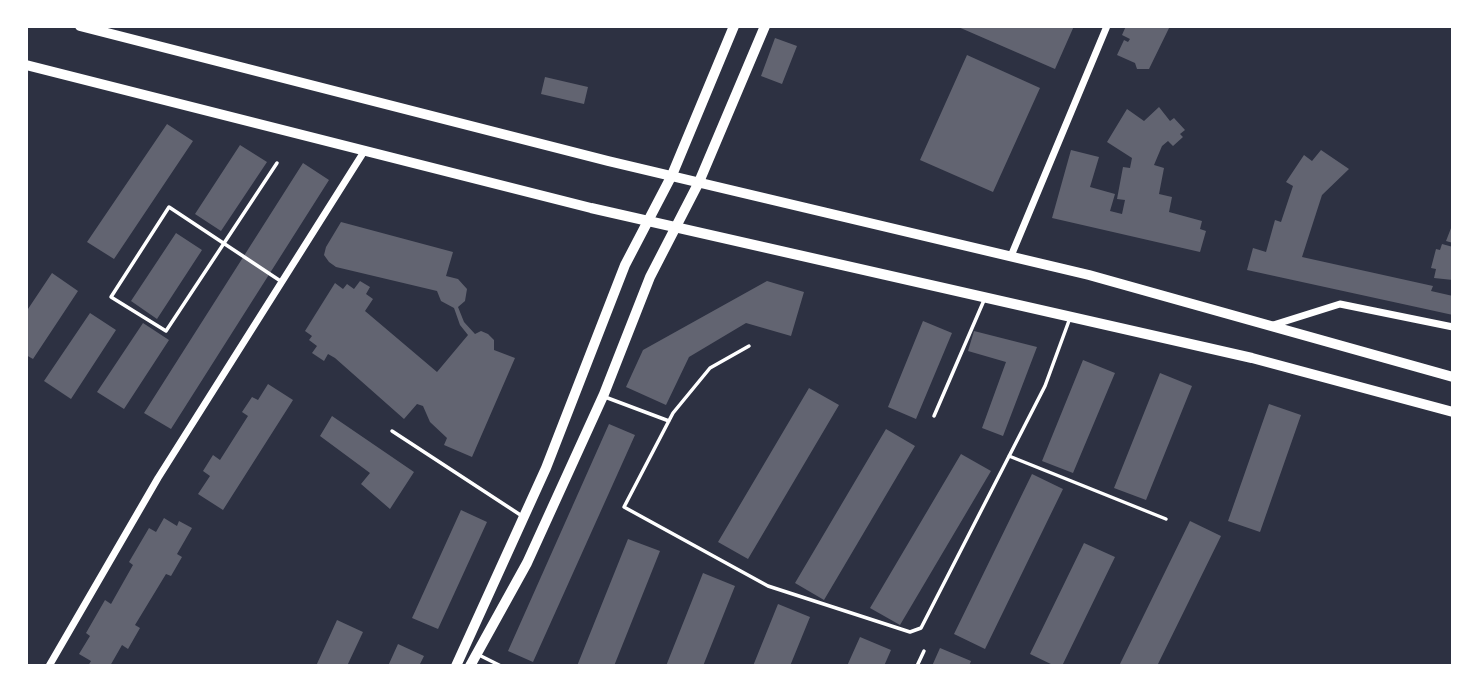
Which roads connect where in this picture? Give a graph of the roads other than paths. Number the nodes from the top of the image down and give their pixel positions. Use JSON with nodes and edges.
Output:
{"nodes":[{"id":1,"x":80,"y":26,"type":"edge"},
{"id":2,"x":734,"y":26,"type":"edge"},
{"id":3,"x":765,"y":26,"type":"edge"},
{"id":4,"x":1107,"y":26,"type":"edge"},
{"id":5,"x":26,"y":65,"type":"edge"},
{"id":6,"x":365,"y":150,"type":"junction"},
{"id":7,"x":277,"y":163,"type":"dead end"},
{"id":8,"x":673,"y":175,"type":"junction"},
{"id":9,"x":698,"y":182,"type":"junction"},
{"id":10,"x":648,"y":220,"type":"junction"},
{"id":11,"x":676,"y":225,"type":"junction"},
{"id":12,"x":224,"y":243,"type":"junction"},
{"id":13,"x":1011,"y":256,"type":"junction"},
{"id":14,"x":282,"y":282,"type":"junction"},
{"id":15,"x":986,"y":296,"type":"junction"},
{"id":16,"x":1071,"y":316,"type":"junction"},
{"id":17,"x":1266,"y":327,"type":"junction"},
{"id":18,"x":1453,"y":327,"type":"edge"},
{"id":19,"x":749,"y":346,"type":"dead end"},
{"id":20,"x":1453,"y":377,"type":"edge"},
{"id":21,"x":603,"y":396,"type":"junction"},
{"id":22,"x":1453,"y":412,"type":"edge"},
{"id":23,"x":934,"y":416,"type":"dead end"},
{"id":24,"x":669,"y":421,"type":"junction"},
{"id":25,"x":392,"y":431,"type":"dead end"},
{"id":26,"x":1009,"y":456,"type":"junction"},
{"id":27,"x":523,"y":517,"type":"junction"},
{"id":28,"x":1166,"y":519,"type":"dead end"},
{"id":29,"x":924,"y":651,"type":"dead end"},
{"id":30,"x":477,"y":654,"type":"junction"},
{"id":31,"x":50,"y":666,"type":"edge"},
{"id":32,"x":456,"y":666,"type":"edge"},
{"id":33,"x":470,"y":666,"type":"edge"},
{"id":34,"x":501,"y":666,"type":"edge"},
{"id":35,"x":917,"y":666,"type":"edge"}],
"edges":[{"from":1,"to":8,"type":"main road"},
{"from":2,"to":8,"type":"main road"},
{"from":3,"to":9,"type":"main road"},
{"from":4,"to":13,"type":"street"},
{"from":5,"to":6,"type":"main road"},
{"from":6,"to":10,"type":"main road"},
{"from":6,"to":14,"type":"street"},
{"from":7,"to":12,"type":"lane"},
{"from":8,"to":9,"type":"main road"},
{"from":8,"to":10,"type":"main road"},
{"from":9,"to":11,"type":"main road"},
{"from":9,"to":13,"type":"main road"},
{"from":10,"to":11,"type":"main road"},
{"from":10,"to":27,"type":"main road"},
{"from":11,"to":15,"type":"main road"},
{"from":11,"to":21,"type":"main road"},
{"from":12,"to":12,"type":"lane"},
{"from":12,"to":14,"type":"lane"},
{"from":13,"to":17,"type":"main road"},
{"from":14,"to":31,"type":"street"},
{"from":15,"to":16,"type":"main road"},
{"from":15,"to":23,"type":"lane"},
{"from":16,"to":22,"type":"main road"},
{"from":16,"to":26,"type":"lane"},
{"from":17,"to":18,"type":"street"},
{"from":17,"to":20,"type":"main road"},
{"from":19,"to":24,"type":"lane"},
{"from":21,"to":24,"type":"lane"},
{"from":21,"to":30,"type":"main road"},
{"from":24,"to":26,"type":"lane"},
{"from":25,"to":27,"type":"lane"},
{"from":26,"to":28,"type":"lane"},
{"from":27,"to":32,"type":"main road"},
{"from":29,"to":35,"type":"lane"},
{"from":30,"to":33,"type":"main road"},
{"from":30,"to":34,"type":"lane"}]}
